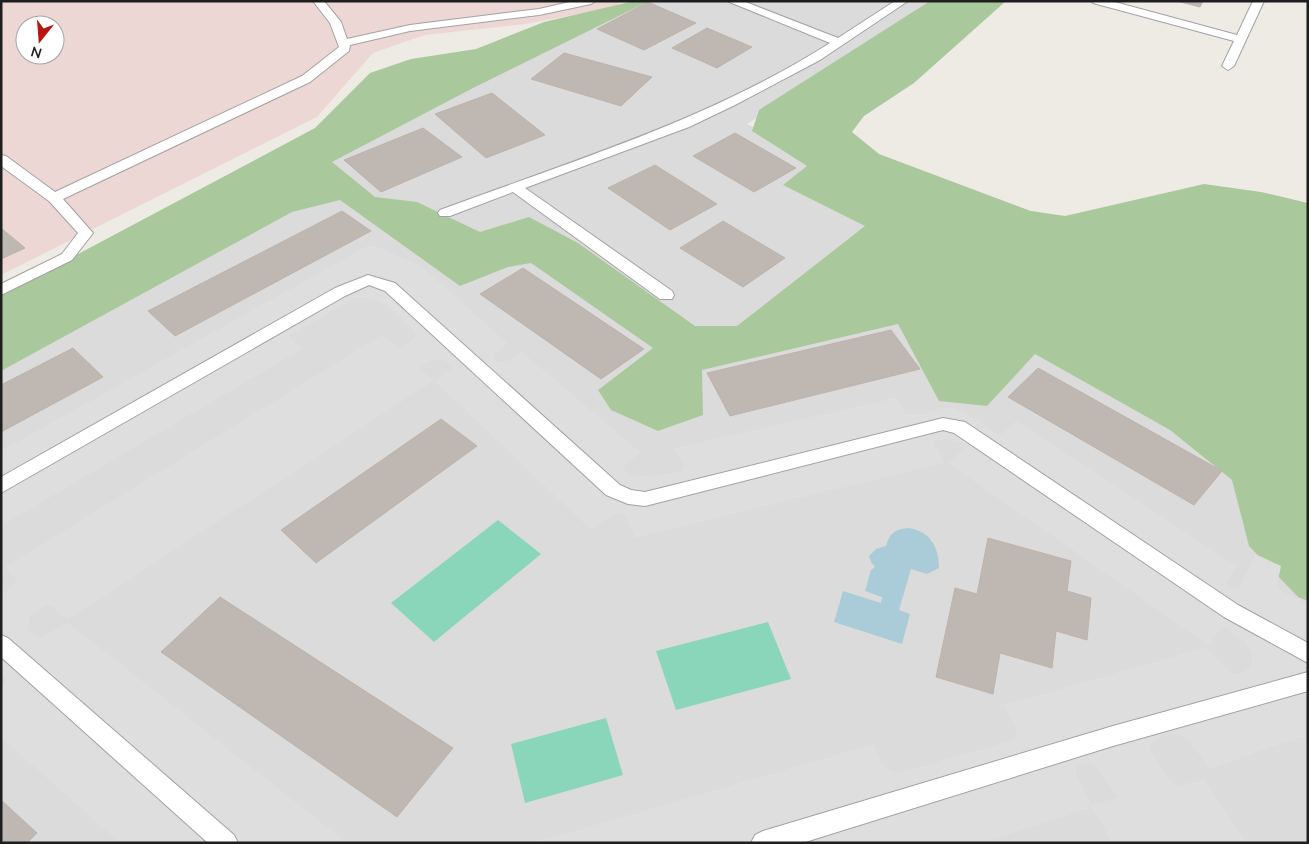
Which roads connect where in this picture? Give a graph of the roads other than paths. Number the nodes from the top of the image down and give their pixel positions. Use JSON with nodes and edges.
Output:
{"nodes":[{"id":1,"x":318,"y":1,"type":"edge"},
{"id":2,"x":591,"y":1,"type":"edge"},
{"id":3,"x":732,"y":1,"type":"edge"},
{"id":4,"x":903,"y":1,"type":"edge"},
{"id":5,"x":1097,"y":1,"type":"edge"},
{"id":6,"x":1259,"y":1,"type":"edge"},
{"id":7,"x":1240,"y":39,"type":"junction"},
{"id":8,"x":839,"y":42,"type":"junction"},
{"id":9,"x":343,"y":43,"type":"junction"},
{"id":10,"x":1228,"y":66,"type":"dead end"},
{"id":11,"x":1,"y":159,"type":"edge"},
{"id":12,"x":515,"y":187,"type":"junction"},
{"id":13,"x":54,"y":198,"type":"junction"},
{"id":14,"x":445,"y":213,"type":"dead end"},
{"id":15,"x":1,"y":290,"type":"edge"},
{"id":16,"x":666,"y":295,"type":"dead end"},
{"id":17,"x":1,"y":486,"type":"edge"},
{"id":18,"x":1,"y":644,"type":"edge"},
{"id":19,"x":1308,"y":654,"type":"edge"},
{"id":20,"x":1308,"y":680,"type":"edge"},
{"id":21,"x":226,"y":843,"type":"edge"},
{"id":22,"x":762,"y":843,"type":"edge"}],
"edges":[{"from":1,"to":9,"type":"lane"},
{"from":2,"to":9,"type":"lane"},
{"from":3,"to":8,"type":"lane"},
{"from":4,"to":8,"type":"lane"},
{"from":5,"to":7,"type":"lane"},
{"from":6,"to":7,"type":"lane"},
{"from":7,"to":10,"type":"lane"},
{"from":8,"to":12,"type":"lane"},
{"from":9,"to":13,"type":"lane"},
{"from":11,"to":13,"type":"lane"},
{"from":12,"to":14,"type":"lane"},
{"from":12,"to":16,"type":"lane"},
{"from":13,"to":15,"type":"lane"},
{"from":17,"to":19,"type":"lane"},
{"from":18,"to":21,"type":"lane"},
{"from":20,"to":22,"type":"lane"}]}
